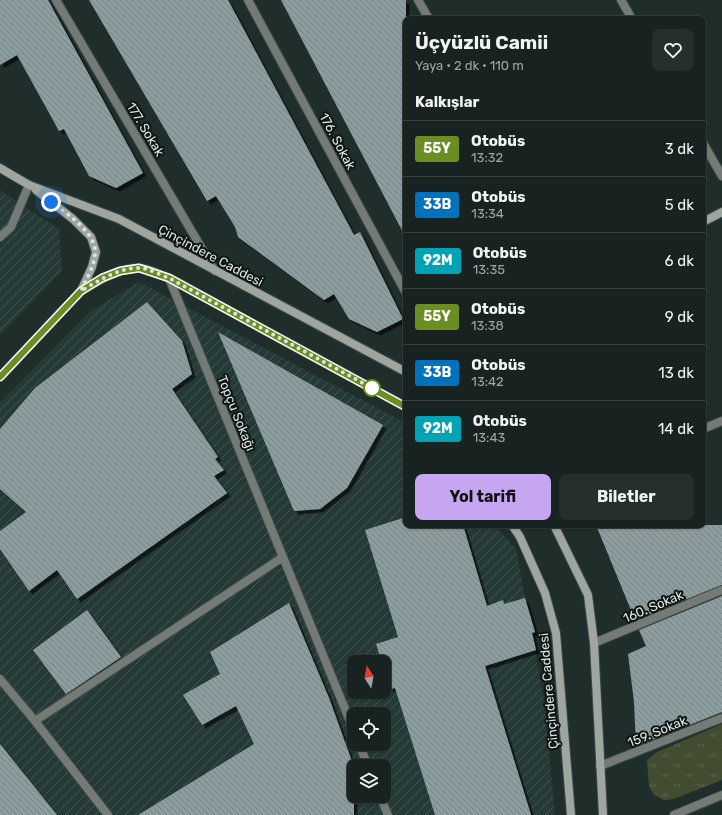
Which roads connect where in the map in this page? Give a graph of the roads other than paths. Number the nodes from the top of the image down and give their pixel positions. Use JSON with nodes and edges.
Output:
{"nodes":[{"id":1,"x":56,"y":0,"type":"edge"},
{"id":2,"x":248,"y":0,"type":"edge"},
{"id":3,"x":418,"y":0,"type":"edge"},
{"id":4,"x":621,"y":0,"type":"edge"},
{"id":5,"x":426,"y":16,"type":"edge"},
{"id":6,"x":630,"y":16,"type":"edge"},
{"id":7,"x":706,"y":148,"type":"edge"},
{"id":8,"x":0,"y":168,"type":"edge"},
{"id":9,"x":722,"y":176,"type":"edge"},
{"id":10,"x":29,"y":185,"type":"junction"},
{"id":11,"x":722,"y":212,"type":"edge"},
{"id":12,"x":706,"y":220,"type":"edge"},
{"id":13,"x":0,"y":237,"type":"edge"},
{"id":14,"x":215,"y":271,"type":"junction"},
{"id":15,"x":169,"y":278,"type":"junction"},
{"id":16,"x":403,"y":287,"type":"edge"},
{"id":17,"x":81,"y":291,"type":"junction"},
{"id":18,"x":403,"y":370,"type":"edge"},
{"id":19,"x":0,"y":377,"type":"edge"},
{"id":20,"x":403,"y":405,"type":"edge"},
{"id":21,"x":722,"y":421,"type":"edge"},
{"id":22,"x":706,"y":429,"type":"edge"},
{"id":23,"x":514,"y":528,"type":"edge"},
{"id":24,"x":555,"y":528,"type":"edge"},
{"id":25,"x":283,"y":557,"type":"junction"},
{"id":26,"x":722,"y":590,"type":"edge"},
{"id":27,"x":594,"y":643,"type":"junction"},
{"id":28,"x":0,"y":679,"type":"edge"},
{"id":29,"x":347,"y":714,"type":"edge"},
{"id":30,"x":722,"y":718,"type":"edge"},
{"id":31,"x":35,"y":721,"type":"junction"},
{"id":32,"x":600,"y":766,"type":"junction"},
{"id":33,"x":722,"y":795,"type":"edge"},
{"id":34,"x":383,"y":803,"type":"edge"},
{"id":35,"x":108,"y":815,"type":"edge"},
{"id":36,"x":388,"y":815,"type":"edge"},
{"id":37,"x":571,"y":815,"type":"edge"},
{"id":38,"x":603,"y":815,"type":"edge"},
{"id":39,"x":674,"y":815,"type":"edge"}],
"edges":[{"from":1,"to":14,"type":"street","name":"177. Sokak"},
{"from":2,"to":16,"type":"street","name":"176. Sokak"},
{"from":3,"to":5,"type":"street"},
{"from":4,"to":6,"type":"street"},
{"from":7,"to":9,"type":"street"},
{"from":8,"to":10,"type":"main road","name":"Çinçindere Caddesi"},
{"from":10,"to":13,"type":"street"},
{"from":10,"to":14,"type":"main road","name":"Çinçindere Caddesi"},
{"from":10,"to":17,"type":"main road"},
{"from":11,"to":12,"type":"main road"},
{"from":14,"to":18,"type":"main road","name":"Çinçindere Caddesi"},
{"from":15,"to":17,"type":"main road"},
{"from":15,"to":20,"type":"main road"},
{"from":15,"to":25,"type":"street","name":"Topçu Sokağı"},
{"from":17,"to":19,"type":"main road"},
{"from":21,"to":22,"type":"street"},
{"from":23,"to":37,"type":"main road","name":"Çinçindere Caddesi"},
{"from":24,"to":27,"type":"main road"},
{"from":25,"to":29,"type":"street","name":"Topçu Sokağı"},
{"from":25,"to":31,"type":"street"},
{"from":26,"to":27,"type":"street","name":"160. Sokak"},
{"from":27,"to":32,"type":"main road"},
{"from":28,"to":31,"type":"street"},
{"from":30,"to":32,"type":"street","name":"159. Sokak"},
{"from":31,"to":35,"type":"street"},
{"from":32,"to":38,"type":"main road"},
{"from":33,"to":39,"type":"street"},
{"from":34,"to":36,"type":"street"}]}
